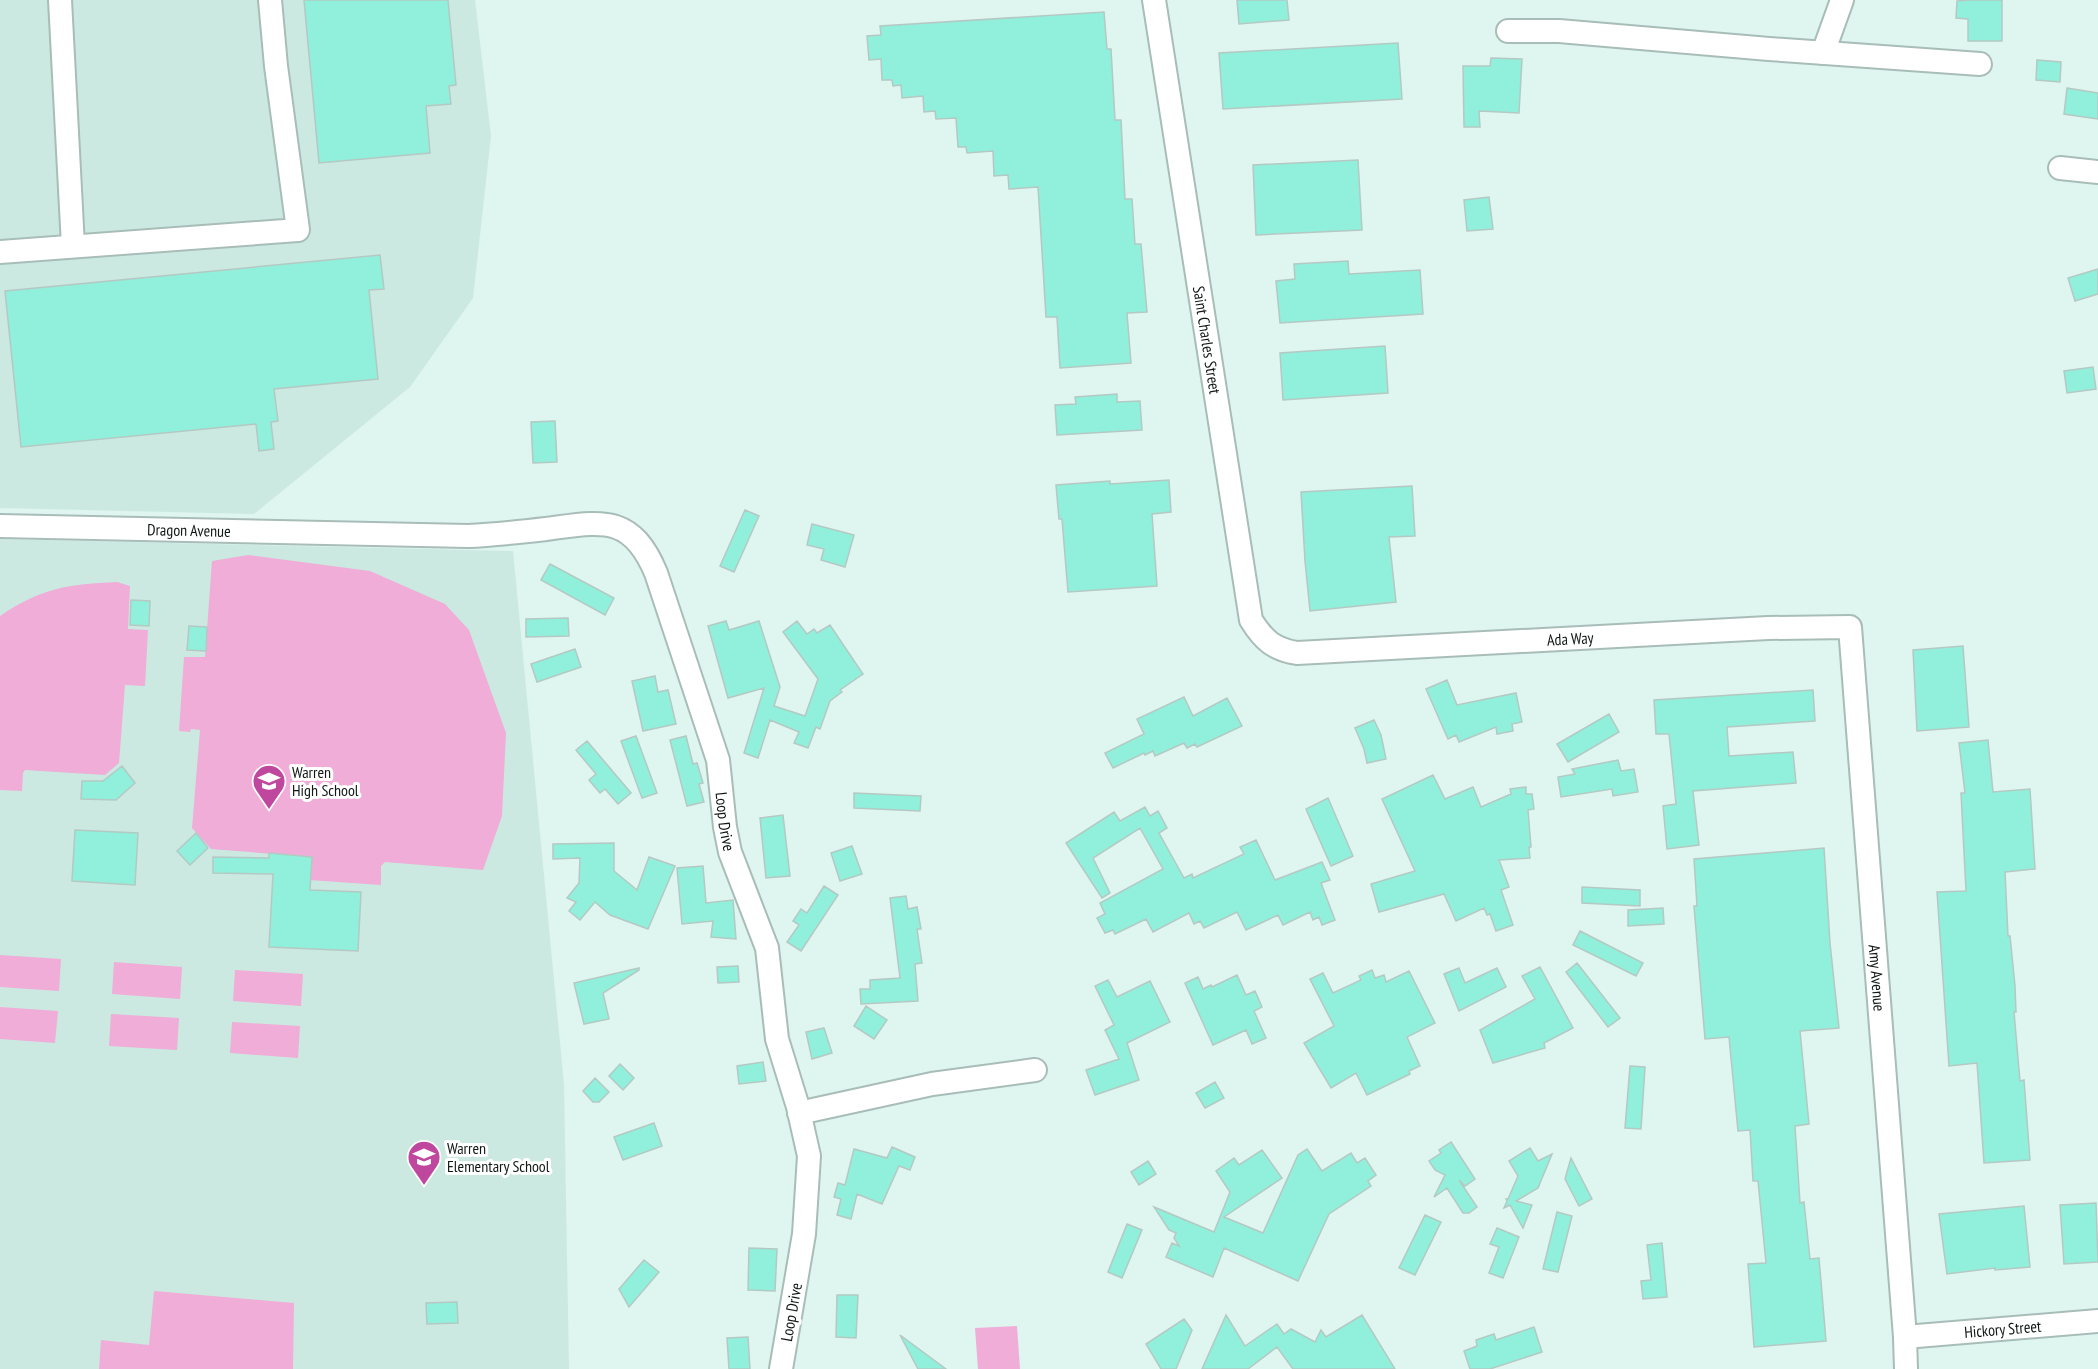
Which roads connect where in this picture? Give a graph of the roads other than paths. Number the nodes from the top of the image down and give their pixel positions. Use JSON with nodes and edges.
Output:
{"nodes":[{"id":1,"x":60,"y":0,"type":"edge"},
{"id":2,"x":270,"y":0,"type":"edge"},
{"id":3,"x":1154,"y":0,"type":"edge"},
{"id":4,"x":1842,"y":0,"type":"edge"},
{"id":5,"x":1508,"y":31,"type":"dead end"},
{"id":6,"x":1823,"y":53,"type":"junction"},
{"id":7,"x":1980,"y":64,"type":"dead end"},
{"id":8,"x":2060,"y":168,"type":"dead end"},
{"id":9,"x":2098,"y":172,"type":"edge"},
{"id":10,"x":73,"y":246,"type":"junction"},
{"id":11,"x":0,"y":252,"type":"edge"},
{"id":12,"x":0,"y":526,"type":"edge"},
{"id":13,"x":379,"y":533,"type":"joint"},
{"id":14,"x":1842,"y":627,"type":"joint"},
{"id":15,"x":1298,"y":653,"type":"joint"},
{"id":16,"x":1035,"y":1070,"type":"dead end"},
{"id":17,"x":800,"y":1113,"type":"junction"},
{"id":18,"x":2098,"y":1321,"type":"edge"},
{"id":19,"x":1905,"y":1337,"type":"junction"},
{"id":20,"x":781,"y":1369,"type":"edge"},
{"id":21,"x":1906,"y":1369,"type":"edge"}],
"edges":[{"from":1,"to":10,"type":"street"},
{"from":2,"to":10,"type":"street"},
{"from":3,"to":15,"type":"street","name":"Saint Charles Street"},
{"from":4,"to":6,"type":"street"},
{"from":5,"to":6,"type":"street"},
{"from":6,"to":7,"type":"street"},
{"from":8,"to":9,"type":"street"},
{"from":10,"to":11,"type":"street"},
{"from":12,"to":13,"type":"street","name":"Dragon Avenue"},
{"from":13,"to":17,"type":"street","name":"Loop Drive"},
{"from":14,"to":15,"type":"street","name":"Ada Way"},
{"from":14,"to":19,"type":"street","name":"Amy Avenue"},
{"from":16,"to":17,"type":"street"},
{"from":17,"to":20,"type":"street","name":"Loop Drive"},
{"from":18,"to":19,"type":"street","name":"Hickory Street"},
{"from":19,"to":21,"type":"street"}]}
